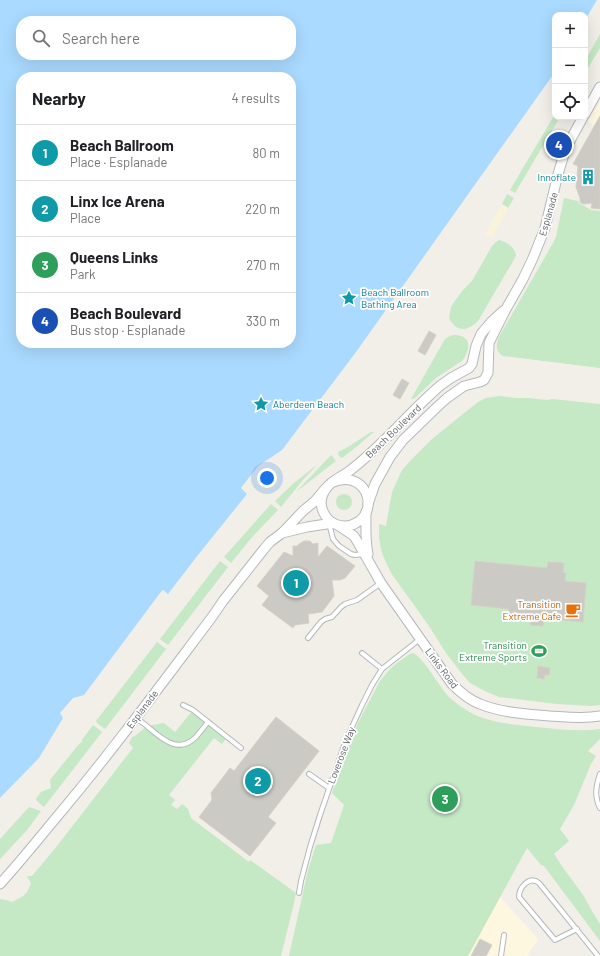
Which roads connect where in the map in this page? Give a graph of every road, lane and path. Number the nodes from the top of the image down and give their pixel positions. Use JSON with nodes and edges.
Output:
{"nodes":[{"id":1,"x":600,"y":87,"type":"edge"},
{"id":2,"x":588,"y":109,"type":"edge"},
{"id":3,"x":582,"y":120,"type":"edge"},
{"id":4,"x":506,"y":309,"type":"junction"},
{"id":5,"x":472,"y":364,"type":"joint"},
{"id":6,"x":488,"y":373,"type":"joint"},
{"id":7,"x":328,"y":486,"type":"junction"},
{"id":8,"x":367,"y":508,"type":"junction"},
{"id":9,"x":332,"y":523,"type":"junction"},
{"id":10,"x":282,"y":533,"type":"junction"},
{"id":11,"x":364,"y":554,"type":"junction"},
{"id":12,"x":370,"y":563,"type":"junction"},
{"id":13,"x":381,"y":583,"type":"junction"},
{"id":14,"x":308,"y":638,"type":"dead end"},
{"id":15,"x":420,"y":639,"type":"junction"},
{"id":16,"x":362,"y":653,"type":"dead end"},
{"id":17,"x":382,"y":669,"type":"junction"},
{"id":18,"x":183,"y":705,"type":"dead end"},
{"id":19,"x":600,"y":716,"type":"edge"},
{"id":20,"x":136,"y":718,"type":"junction"},
{"id":21,"x":208,"y":722,"type":"junction"},
{"id":22,"x":241,"y":748,"type":"dead end"},
{"id":23,"x":309,"y":774,"type":"dead end"},
{"id":24,"x":600,"y":774,"type":"edge"},
{"id":25,"x":329,"y":788,"type":"junction"},
{"id":26,"x":600,"y":808,"type":"edge"},
{"id":27,"x":0,"y":884,"type":"edge"},
{"id":28,"x":299,"y":893,"type":"dead end"},
{"id":29,"x":577,"y":929,"type":"junction"},
{"id":30,"x":504,"y":935,"type":"dead end"},
{"id":31,"x":501,"y":956,"type":"edge"},
{"id":32,"x":598,"y":956,"type":"edge"}],
"edges":[{"from":1,"to":2,"type":"street"},
{"from":3,"to":4,"type":"street","name":"Esplanade"},
{"from":4,"to":5,"type":"street","name":"Esplanade"},
{"from":4,"to":6,"type":"street","name":"Esplanade"},
{"from":5,"to":7,"type":"street","name":"Beach Boulevard"},
{"from":6,"to":8,"type":"street","name":"Beach Boulevard"},
{"from":7,"to":8,"type":"street"},
{"from":7,"to":9,"type":"street"},
{"from":7,"to":10,"type":"street","name":"Esplanade"},
{"from":8,"to":9,"type":"street"},
{"from":8,"to":12,"type":"street","name":"Links Road"},
{"from":9,"to":10,"type":"street","name":"Esplanade"},
{"from":9,"to":11,"type":"street","name":"Links Road"},
{"from":9,"to":11,"type":"lane"},
{"from":10,"to":20,"type":"street","name":"Esplanade"},
{"from":11,"to":12,"type":"street","name":"Links Road"},
{"from":12,"to":13,"type":"street","name":"Links Road"},
{"from":13,"to":14,"type":"lane"},
{"from":13,"to":15,"type":"street","name":"Links Road"},
{"from":15,"to":17,"type":"lane","name":"Loverose Way"},
{"from":15,"to":19,"type":"street","name":"Links Road"},
{"from":16,"to":17,"type":"lane"},
{"from":17,"to":25,"type":"lane","name":"Loverose Way"},
{"from":18,"to":21,"type":"lane"},
{"from":20,"to":21,"type":"lane"},
{"from":20,"to":27,"type":"street","name":"Esplanade"},
{"from":21,"to":22,"type":"lane"},
{"from":23,"to":25,"type":"lane"},
{"from":24,"to":26,"type":"lane"},
{"from":25,"to":28,"type":"lane","name":"Loverose Way"},
{"from":29,"to":29,"type":"lane"},
{"from":29,"to":32,"type":"lane"},
{"from":30,"to":31,"type":"lane"}]}
